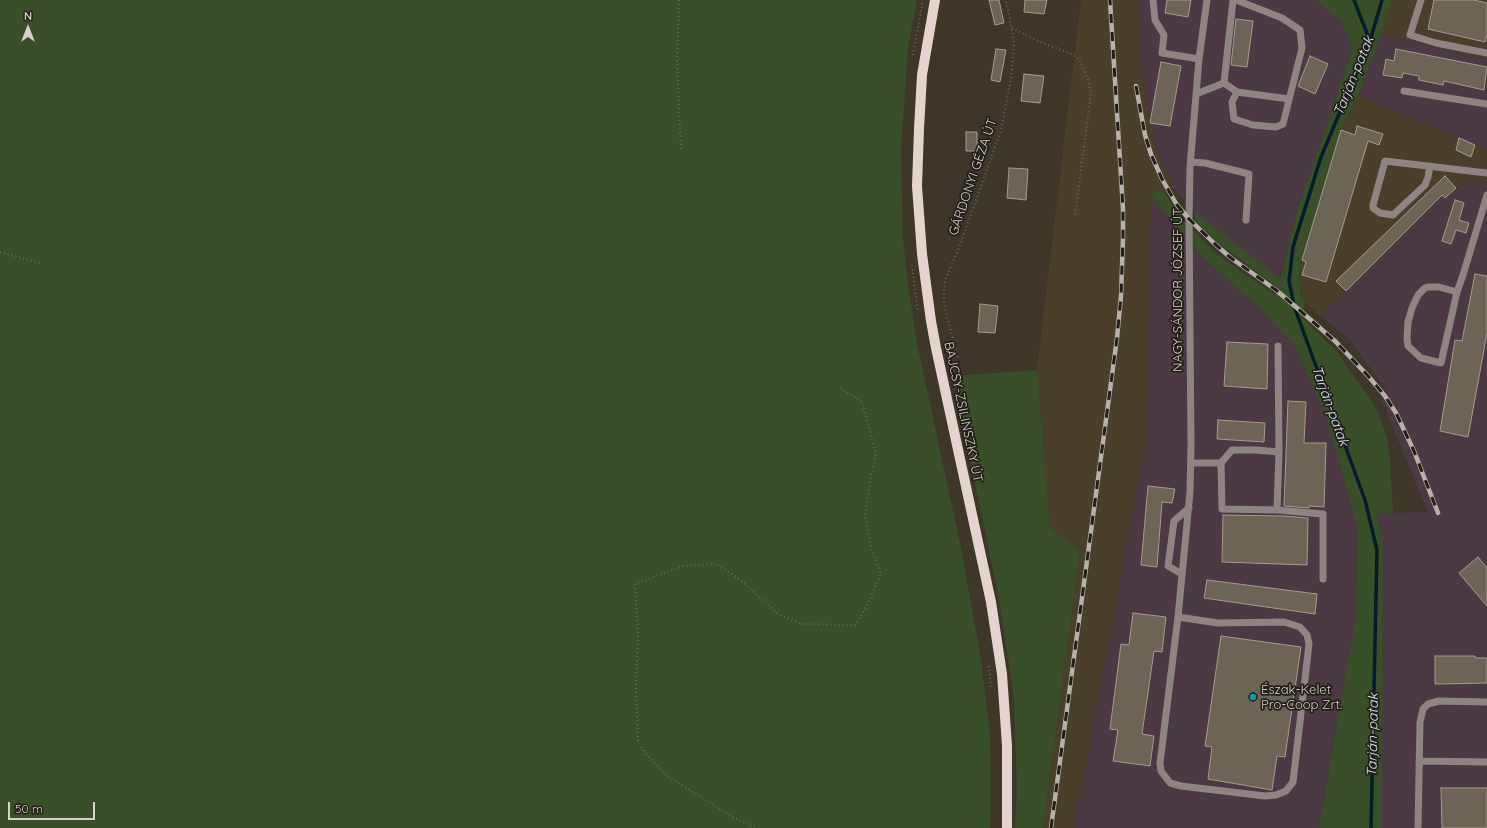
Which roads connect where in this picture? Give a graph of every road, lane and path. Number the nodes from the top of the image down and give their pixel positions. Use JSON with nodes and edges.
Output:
{"nodes":[{"id":1,"x":679,"y":0,"type":"edge"},
{"id":2,"x":935,"y":0,"type":"edge"},
{"id":3,"x":1006,"y":0,"type":"edge"},
{"id":4,"x":1153,"y":0,"type":"edge"},
{"id":5,"x":1207,"y":0,"type":"edge"},
{"id":6,"x":1233,"y":0,"type":"edge"},
{"id":7,"x":1236,"y":0,"type":"edge"},
{"id":8,"x":1421,"y":0,"type":"edge"},
{"id":9,"x":1012,"y":28,"type":"junction"},
{"id":10,"x":1487,"y":53,"type":"edge"},
{"id":11,"x":1199,"y":59,"type":"junction"},
{"id":12,"x":1224,"y":83,"type":"junction"},
{"id":13,"x":1404,"y":91,"type":"dead end"},
{"id":14,"x":1237,"y":92,"type":"junction"},
{"id":15,"x":1196,"y":94,"type":"junction"},
{"id":16,"x":1289,"y":99,"type":"junction"},
{"id":17,"x":1487,"y":104,"type":"edge"},
{"id":18,"x":681,"y":150,"type":"dead end"},
{"id":19,"x":1191,"y":162,"type":"junction"},
{"id":20,"x":1430,"y":166,"type":"junction"},
{"id":21,"x":1487,"y":173,"type":"edge"},
{"id":22,"x":1487,"y":195,"type":"edge"},
{"id":23,"x":1075,"y":216,"type":"dead end"},
{"id":24,"x":1246,"y":220,"type":"dead end"},
{"id":25,"x":0,"y":252,"type":"edge"},
{"id":26,"x":43,"y":264,"type":"dead end"},
{"id":27,"x":1457,"y":292,"type":"junction"},
{"id":28,"x":1278,"y":346,"type":"dead end"},
{"id":29,"x":958,"y":357,"type":"dead end"},
{"id":30,"x":838,"y":386,"type":"dead end"},
{"id":31,"x":1280,"y":452,"type":"junction"},
{"id":32,"x":1191,"y":463,"type":"junction"},
{"id":33,"x":1221,"y":463,"type":"junction"},
{"id":34,"x":1189,"y":508,"type":"junction"},
{"id":35,"x":1277,"y":510,"type":"junction"},
{"id":36,"x":1182,"y":577,"type":"junction"},
{"id":37,"x":1322,"y":579,"type":"dead end"},
{"id":38,"x":1178,"y":617,"type":"junction"},
{"id":39,"x":1487,"y":702,"type":"edge"},
{"id":40,"x":1419,"y":761,"type":"junction"},
{"id":41,"x":1487,"y":762,"type":"edge"},
{"id":42,"x":755,"y":828,"type":"edge"},
{"id":43,"x":1007,"y":828,"type":"edge"},
{"id":44,"x":1418,"y":828,"type":"edge"}],
"edges":[{"from":1,"to":18,"type":"path"},
{"from":2,"to":43,"type":"main road","name":"BAJCSY-ZSILINSZKY ÚT"},
{"from":3,"to":9,"type":"path","name":"GÁRDONYI GÉZA ÚT"},
{"from":4,"to":11,"type":"street"},
{"from":5,"to":11,"type":"street","name":"NAGY-SÁNDOR JÓZSEF ÚT"},
{"from":6,"to":12,"type":"street"},
{"from":7,"to":16,"type":"street"},
{"from":8,"to":10,"type":"street"},
{"from":9,"to":23,"type":"path"},
{"from":9,"to":29,"type":"path","name":"GÁRDONYI GÉZA ÚT"},
{"from":11,"to":15,"type":"street","name":"NAGY-SÁNDOR JÓZSEF ÚT"},
{"from":12,"to":14,"type":"street"},
{"from":12,"to":15,"type":"street"},
{"from":13,"to":17,"type":"street"},
{"from":14,"to":16,"type":"street"},
{"from":14,"to":16,"type":"street"},
{"from":15,"to":19,"type":"street","name":"NAGY-SÁNDOR JÓZSEF ÚT"},
{"from":19,"to":24,"type":"street"},
{"from":19,"to":32,"type":"street","name":"NAGY-SÁNDOR JÓZSEF ÚT"},
{"from":20,"to":20,"type":"street"},
{"from":20,"to":21,"type":"street"},
{"from":22,"to":27,"type":"street"},
{"from":25,"to":26,"type":"path"},
{"from":27,"to":27,"type":"street"},
{"from":28,"to":31,"type":"street"},
{"from":30,"to":42,"type":"path"},
{"from":31,"to":33,"type":"street"},
{"from":31,"to":35,"type":"street"},
{"from":32,"to":33,"type":"street"},
{"from":32,"to":34,"type":"street","name":"NAGY-SÁNDOR JÓZSEF ÚT"},
{"from":33,"to":35,"type":"street"},
{"from":34,"to":36,"type":"street","name":"NAGY-SÁNDOR JÓZSEF ÚT"},
{"from":34,"to":36,"type":"street"},
{"from":35,"to":37,"type":"street"},
{"from":36,"to":38,"type":"street","name":"NAGY-SÁNDOR JÓZSEF ÚT"},
{"from":38,"to":38,"type":"street","name":"NAGY-SÁNDOR JÓZSEF ÚT"},
{"from":39,"to":40,"type":"street"},
{"from":40,"to":41,"type":"street"},
{"from":40,"to":44,"type":"street"}]}
